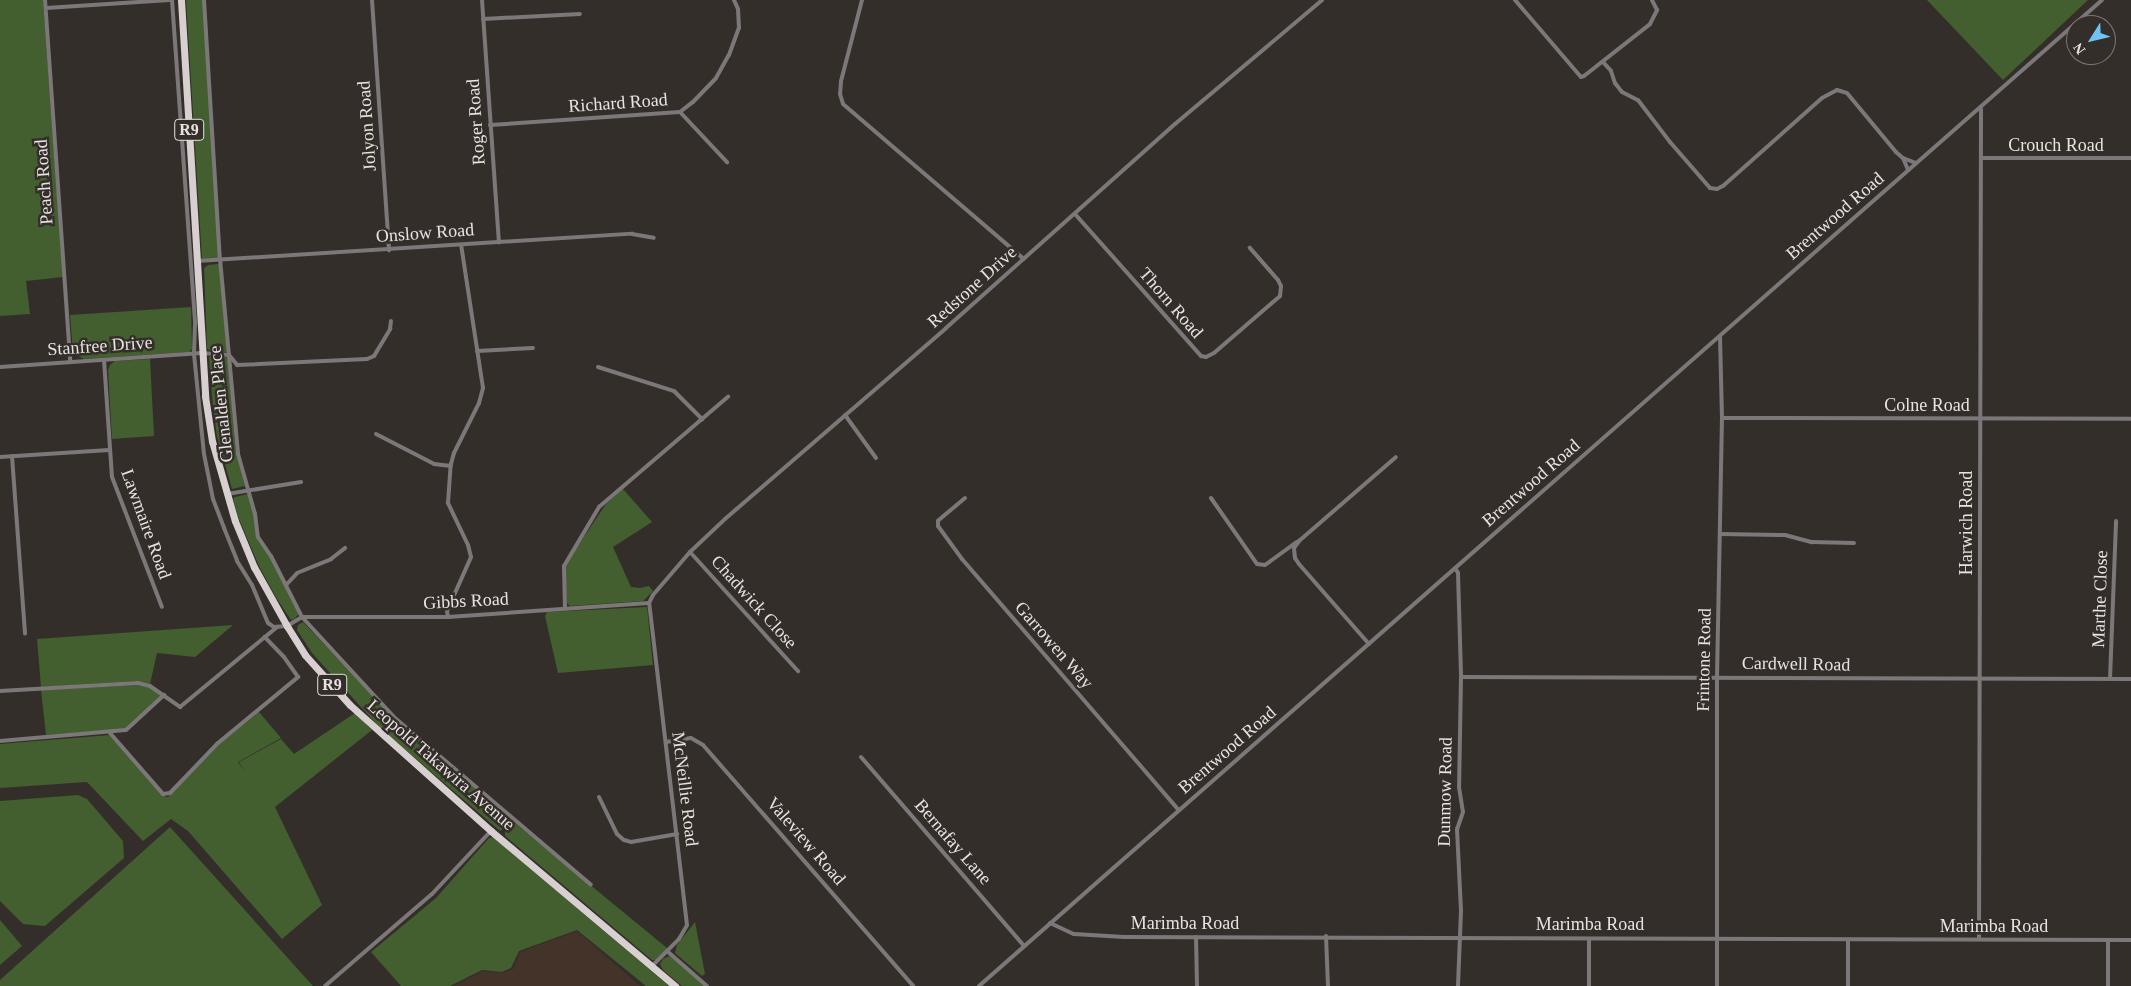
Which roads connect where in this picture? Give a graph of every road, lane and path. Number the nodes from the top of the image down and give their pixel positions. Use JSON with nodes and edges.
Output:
{"nodes":[{"id":1,"x":45,"y":0,"type":"edge"},
{"id":2,"x":171,"y":0,"type":"edge"},
{"id":3,"x":181,"y":0,"type":"edge"},
{"id":4,"x":204,"y":0,"type":"edge"},
{"id":5,"x":372,"y":0,"type":"edge"},
{"id":6,"x":482,"y":0,"type":"edge"},
{"id":7,"x":734,"y":0,"type":"edge"},
{"id":8,"x":862,"y":0,"type":"edge"},
{"id":9,"x":1322,"y":0,"type":"edge"},
{"id":10,"x":1515,"y":0,"type":"edge"},
{"id":11,"x":1652,"y":0,"type":"edge"},
{"id":12,"x":2102,"y":0,"type":"edge"},
{"id":13,"x":46,"y":8,"type":"junction"},
{"id":14,"x":580,"y":14,"type":"dead end"},
{"id":15,"x":483,"y":19,"type":"junction"},
{"id":16,"x":1603,"y":62,"type":"junction"},
{"id":17,"x":1980,"y":109,"type":"junction"},
{"id":18,"x":680,"y":112,"type":"junction"},
{"id":19,"x":490,"y":125,"type":"junction"},
{"id":20,"x":1903,"y":158,"type":"junction"},
{"id":21,"x":1981,"y":158,"type":"junction"},
{"id":22,"x":2131,"y":158,"type":"edge"},
{"id":23,"x":727,"y":162,"type":"dead end"},
{"id":24,"x":1916,"y":163,"type":"junction"},
{"id":25,"x":1908,"y":170,"type":"junction"},
{"id":26,"x":185,"y":188,"type":"junction"},
{"id":27,"x":193,"y":194,"type":"junction"},
{"id":28,"x":1075,"y":214,"type":"junction"},
{"id":29,"x":654,"y":238,"type":"dead end"},
{"id":30,"x":499,"y":242,"type":"junction"},
{"id":31,"x":461,"y":245,"type":"junction"},
{"id":32,"x":1250,"y":248,"type":"dead end"},
{"id":33,"x":390,"y":250,"type":"junction"},
{"id":34,"x":220,"y":259,"type":"junction"},
{"id":35,"x":1024,"y":259,"type":"junction"},
{"id":36,"x":197,"y":261,"type":"junction"},
{"id":37,"x":194,"y":274,"type":"junction"},
{"id":38,"x":391,"y":321,"type":"dead end"},
{"id":39,"x":1720,"y":335,"type":"junction"},
{"id":40,"x":533,"y":348,"type":"dead end"},
{"id":41,"x":477,"y":351,"type":"junction"},
{"id":42,"x":198,"y":353,"type":"junction"},
{"id":43,"x":229,"y":355,"type":"junction"},
{"id":44,"x":104,"y":360,"type":"junction"},
{"id":45,"x":70,"y":361,"type":"junction"},
{"id":46,"x":0,"y":367,"type":"edge"},
{"id":47,"x":598,"y":367,"type":"dead end"},
{"id":48,"x":728,"y":397,"type":"dead end"},
{"id":49,"x":845,"y":415,"type":"junction"},
{"id":50,"x":1722,"y":418,"type":"junction"},
{"id":51,"x":702,"y":419,"type":"junction"},
{"id":52,"x":1980,"y":419,"type":"junction"},
{"id":53,"x":2131,"y":419,"type":"edge"},
{"id":54,"x":376,"y":434,"type":"dead end"},
{"id":55,"x":108,"y":450,"type":"junction"},
{"id":56,"x":12,"y":456,"type":"junction"},
{"id":57,"x":0,"y":457,"type":"edge"},
{"id":58,"x":1396,"y":457,"type":"dead end"},
{"id":59,"x":876,"y":458,"type":"dead end"},
{"id":60,"x":451,"y":466,"type":"junction"},
{"id":61,"x":301,"y":482,"type":"dead end"},
{"id":62,"x":248,"y":490,"type":"junction"},
{"id":63,"x":227,"y":494,"type":"junction"},
{"id":64,"x":965,"y":498,"type":"dead end"},
{"id":65,"x":1211,"y":498,"type":"dead end"},
{"id":66,"x":2116,"y":521,"type":"dead end"},
{"id":67,"x":1720,"y":534,"type":"junction"},
{"id":68,"x":1298,"y":541,"type":"junction"},
{"id":69,"x":1854,"y":543,"type":"dead end"},
{"id":70,"x":345,"y":548,"type":"dead end"},
{"id":71,"x":690,"y":552,"type":"junction"},
{"id":72,"x":1455,"y":568,"type":"junction"},
{"id":73,"x":286,"y":585,"type":"junction"},
{"id":74,"x":649,"y":603,"type":"junction"},
{"id":75,"x":162,"y":607,"type":"dead end"},
{"id":76,"x":565,"y":608,"type":"junction"},
{"id":77,"x":448,"y":617,"type":"junction"},
{"id":78,"x":302,"y":618,"type":"junction"},
{"id":79,"x":287,"y":626,"type":"junction"},
{"id":80,"x":277,"y":627,"type":"junction"},
{"id":81,"x":25,"y":634,"type":"dead end"},
{"id":82,"x":265,"y":637,"type":"junction"},
{"id":83,"x":1369,"y":644,"type":"junction"},
{"id":84,"x":798,"y":671,"type":"dead end"},
{"id":85,"x":1461,"y":677,"type":"junction"},
{"id":86,"x":1717,"y":677,"type":"junction"},
{"id":87,"x":1980,"y":678,"type":"junction"},
{"id":88,"x":2110,"y":679,"type":"junction"},
{"id":89,"x":2131,"y":680,"type":"edge"},
{"id":90,"x":0,"y":691,"type":"edge"},
{"id":91,"x":164,"y":695,"type":"junction"},
{"id":92,"x":110,"y":733,"type":"junction"},
{"id":93,"x":0,"y":741,"type":"edge"},
{"id":94,"x":666,"y":742,"type":"junction"},
{"id":95,"x":861,"y":757,"type":"dead end"},
{"id":96,"x":599,"y":797,"type":"dead end"},
{"id":97,"x":1179,"y":810,"type":"junction"},
{"id":98,"x":491,"y":831,"type":"junction"},
{"id":99,"x":677,"y":834,"type":"junction"},
{"id":100,"x":591,"y":885,"type":"dead end"},
{"id":101,"x":1050,"y":923,"type":"junction"},
{"id":102,"x":1326,"y":936,"type":"junction"},
{"id":103,"x":1196,"y":937,"type":"junction"},
{"id":104,"x":1459,"y":938,"type":"junction"},
{"id":105,"x":1979,"y":938,"type":"junction"},
{"id":106,"x":1717,"y":939,"type":"junction"},
{"id":107,"x":1589,"y":940,"type":"junction"},
{"id":108,"x":1848,"y":940,"type":"junction"},
{"id":109,"x":2108,"y":940,"type":"junction"},
{"id":110,"x":2131,"y":940,"type":"edge"},
{"id":111,"x":1024,"y":946,"type":"junction"},
{"id":112,"x":667,"y":951,"type":"junction"},
{"id":113,"x":652,"y":966,"type":"junction"},
{"id":114,"x":325,"y":986,"type":"edge"},
{"id":115,"x":675,"y":986,"type":"edge"},
{"id":116,"x":707,"y":986,"type":"edge"},
{"id":117,"x":913,"y":986,"type":"edge"},
{"id":118,"x":979,"y":986,"type":"edge"},
{"id":119,"x":1197,"y":986,"type":"edge"},
{"id":120,"x":1328,"y":986,"type":"edge"},
{"id":121,"x":1458,"y":986,"type":"edge"},
{"id":122,"x":1588,"y":986,"type":"edge"},
{"id":123,"x":1718,"y":986,"type":"edge"},
{"id":124,"x":1848,"y":986,"type":"edge"},
{"id":125,"x":2108,"y":986,"type":"edge"}],
"edges":[{"from":1,"to":13,"type":"street","name":"Peach Road"},
{"from":2,"to":13,"type":"street"},
{"from":2,"to":26,"type":"street"},
{"from":3,"to":27,"type":"highway","number":"R9"},
{"from":4,"to":34,"type":"street","name":"Glenalden Place"},
{"from":5,"to":33,"type":"street","name":"Jolyon Road"},
{"from":6,"to":15,"type":"street","name":"Roger Road"},
{"from":7,"to":18,"type":"street"},
{"from":8,"to":35,"type":"street"},
{"from":9,"to":28,"type":"street","name":"Redstone Drive"},
{"from":10,"to":16,"type":"street"},
{"from":11,"to":16,"type":"street"},
{"from":12,"to":17,"type":"street","name":"Brentwood Road"},
{"from":13,"to":45,"type":"street","name":"Peach Road"},
{"from":14,"to":15,"type":"street"},
{"from":15,"to":19,"type":"street","name":"Roger Road"},
{"from":16,"to":20,"type":"street"},
{"from":17,"to":21,"type":"street","name":"Harwich Road"},
{"from":17,"to":24,"type":"street","name":"Brentwood Road"},
{"from":18,"to":19,"type":"street","name":"Richard Road"},
{"from":18,"to":23,"type":"street","name":"Richard Road"},
{"from":19,"to":30,"type":"street","name":"Roger Road"},
{"from":20,"to":24,"type":"street"},
{"from":20,"to":25,"type":"street"},
{"from":21,"to":22,"type":"street","name":"Crouch Road"},
{"from":21,"to":52,"type":"street","name":"Harwich Road"},
{"from":24,"to":25,"type":"street","name":"Brentwood Road"},
{"from":25,"to":39,"type":"street","name":"Brentwood Road"},
{"from":26,"to":27,"type":"street"},
{"from":26,"to":37,"type":"street"},
{"from":27,"to":36,"type":"highway","number":"R9"},
{"from":28,"to":32,"type":"street","name":"Thorn Road"},
{"from":28,"to":35,"type":"street","name":"Redstone Drive"},
{"from":29,"to":30,"type":"street","name":"Onslow Road"},
{"from":30,"to":31,"type":"street","name":"Onslow Road"},
{"from":31,"to":33,"type":"street","name":"Onslow Road"},
{"from":31,"to":41,"type":"street"},
{"from":33,"to":34,"type":"street","name":"Onslow Road"},
{"from":34,"to":36,"type":"street","name":"Onslow Road"},
{"from":34,"to":43,"type":"street","name":"Glenalden Place"},
{"from":35,"to":49,"type":"street","name":"Redstone Drive"},
{"from":36,"to":37,"type":"highway","name":"Leopold Takawira Avenue","number":"R9"},
{"from":37,"to":42,"type":"highway","name":"Leopold Takawira Avenue","number":"R9"},
{"from":38,"to":43,"type":"street"},
{"from":39,"to":50,"type":"street","name":"Frintone Road"},
{"from":39,"to":72,"type":"street","name":"Brentwood Road"},
{"from":40,"to":41,"type":"street"},
{"from":41,"to":60,"type":"street"},
{"from":42,"to":43,"type":"street","name":"Stanfree Drive"},
{"from":42,"to":44,"type":"street","name":"Stanfree Drive"},
{"from":42,"to":63,"type":"highway","name":"Leopold Takawira Avenue","number":"R9"},
{"from":42,"to":80,"type":"street"},
{"from":43,"to":62,"type":"street","name":"Glenalden Place"},
{"from":44,"to":45,"type":"street","name":"Stanfree Drive"},
{"from":44,"to":55,"type":"street","name":"Lawmaire Road"},
{"from":45,"to":46,"type":"street","name":"Stanfree Drive"},
{"from":47,"to":51,"type":"street"},
{"from":48,"to":51,"type":"street"},
{"from":49,"to":59,"type":"street"},
{"from":49,"to":71,"type":"street","name":"Redstone Drive"},
{"from":50,"to":52,"type":"street","name":"Colne Road"},
{"from":50,"to":67,"type":"street","name":"Frintone Road"},
{"from":51,"to":76,"type":"street"},
{"from":52,"to":53,"type":"street","name":"Colne Road"},
{"from":52,"to":87,"type":"street","name":"Harwich Road"},
{"from":54,"to":60,"type":"street"},
{"from":55,"to":56,"type":"street"},
{"from":55,"to":75,"type":"street","name":"Lawmaire Road"},
{"from":56,"to":57,"type":"street"},
{"from":56,"to":81,"type":"street"},
{"from":58,"to":68,"type":"street"},
{"from":60,"to":77,"type":"street"},
{"from":61,"to":62,"type":"street"},
{"from":62,"to":63,"type":"street"},
{"from":62,"to":73,"type":"street","name":"Glenalden Place"},
{"from":63,"to":79,"type":"highway","name":"Leopold Takawira Avenue","number":"R9"},
{"from":64,"to":97,"type":"street","name":"Garrowen Way"},
{"from":65,"to":68,"type":"street"},
{"from":66,"to":88,"type":"street","name":"Marthe Close"},
{"from":67,"to":69,"type":"street"},
{"from":67,"to":86,"type":"street","name":"Frintone Road"},
{"from":68,"to":83,"type":"street"},
{"from":70,"to":73,"type":"street"},
{"from":71,"to":74,"type":"street","name":"Redstone Drive"},
{"from":71,"to":84,"type":"street","name":"Chadwick Close"},
{"from":72,"to":83,"type":"street","name":"Brentwood Road"},
{"from":72,"to":85,"type":"street","name":"Dunmow Road"},
{"from":73,"to":78,"type":"street","name":"Glenalden Place"},
{"from":74,"to":76,"type":"street","name":"Gibbs Road"},
{"from":74,"to":94,"type":"street","name":"McNeillie Road"},
{"from":76,"to":77,"type":"street","name":"Gibbs Road"},
{"from":77,"to":78,"type":"street","name":"Gibbs Road"},
{"from":78,"to":79,"type":"street","name":"Gibbs Road"},
{"from":78,"to":100,"type":"street","name":"Glenalden Place"},
{"from":79,"to":80,"type":"street"},
{"from":79,"to":98,"type":"highway","name":"Leopold Takawira Avenue","number":"R9"},
{"from":80,"to":82,"type":"street"},
{"from":82,"to":91,"type":"street"},
{"from":82,"to":92,"type":"street"},
{"from":83,"to":97,"type":"street","name":"Brentwood Road"},
{"from":85,"to":86,"type":"street","name":"Cardwell Road"},
{"from":85,"to":104,"type":"street","name":"Dunmow Road"},
{"from":86,"to":87,"type":"street","name":"Cardwell Road"},
{"from":86,"to":106,"type":"street","name":"Frintone Road"},
{"from":87,"to":88,"type":"street","name":"Cardwell Road"},
{"from":87,"to":105,"type":"street","name":"Harwich Road"},
{"from":88,"to":89,"type":"street","name":"Cardwell Road"},
{"from":90,"to":91,"type":"street"},
{"from":91,"to":92,"type":"street"},
{"from":92,"to":93,"type":"street"},
{"from":94,"to":99,"type":"street","name":"McNeillie Road"},
{"from":94,"to":117,"type":"street","name":"Valeview Road"},
{"from":95,"to":111,"type":"street","name":"Bernafay Lane"},
{"from":96,"to":99,"type":"street"},
{"from":97,"to":101,"type":"street","name":"Brentwood Road"},
{"from":98,"to":113,"type":"highway","name":"Leopold Takawira Avenue","number":"R9"},
{"from":98,"to":114,"type":"street"},
{"from":99,"to":112,"type":"street","name":"McNeillie Road"},
{"from":101,"to":103,"type":"street","name":"Marimba Road"},
{"from":101,"to":111,"type":"street","name":"Brentwood Road"},
{"from":102,"to":103,"type":"street","name":"Marimba Road"},
{"from":102,"to":104,"type":"street","name":"Marimba Road"},
{"from":102,"to":120,"type":"street"},
{"from":103,"to":119,"type":"street"},
{"from":104,"to":107,"type":"street","name":"Marimba Road"},
{"from":104,"to":121,"type":"street","name":"Dunmow Road"},
{"from":105,"to":108,"type":"street","name":"Marimba Road"},
{"from":105,"to":109,"type":"street","name":"Marimba Road"},
{"from":106,"to":107,"type":"street","name":"Marimba Road"},
{"from":106,"to":108,"type":"street","name":"Marimba Road"},
{"from":106,"to":123,"type":"street","name":"Frintone Road"},
{"from":107,"to":122,"type":"street"},
{"from":108,"to":124,"type":"street"},
{"from":109,"to":110,"type":"street","name":"Marimba Road"},
{"from":109,"to":125,"type":"street"},
{"from":111,"to":118,"type":"street","name":"Brentwood Road"},
{"from":112,"to":113,"type":"street","name":"McNeillie Road"},
{"from":112,"to":116,"type":"street"},
{"from":113,"to":115,"type":"highway","name":"Leopold Takawira Avenue","number":"R9"}]}
